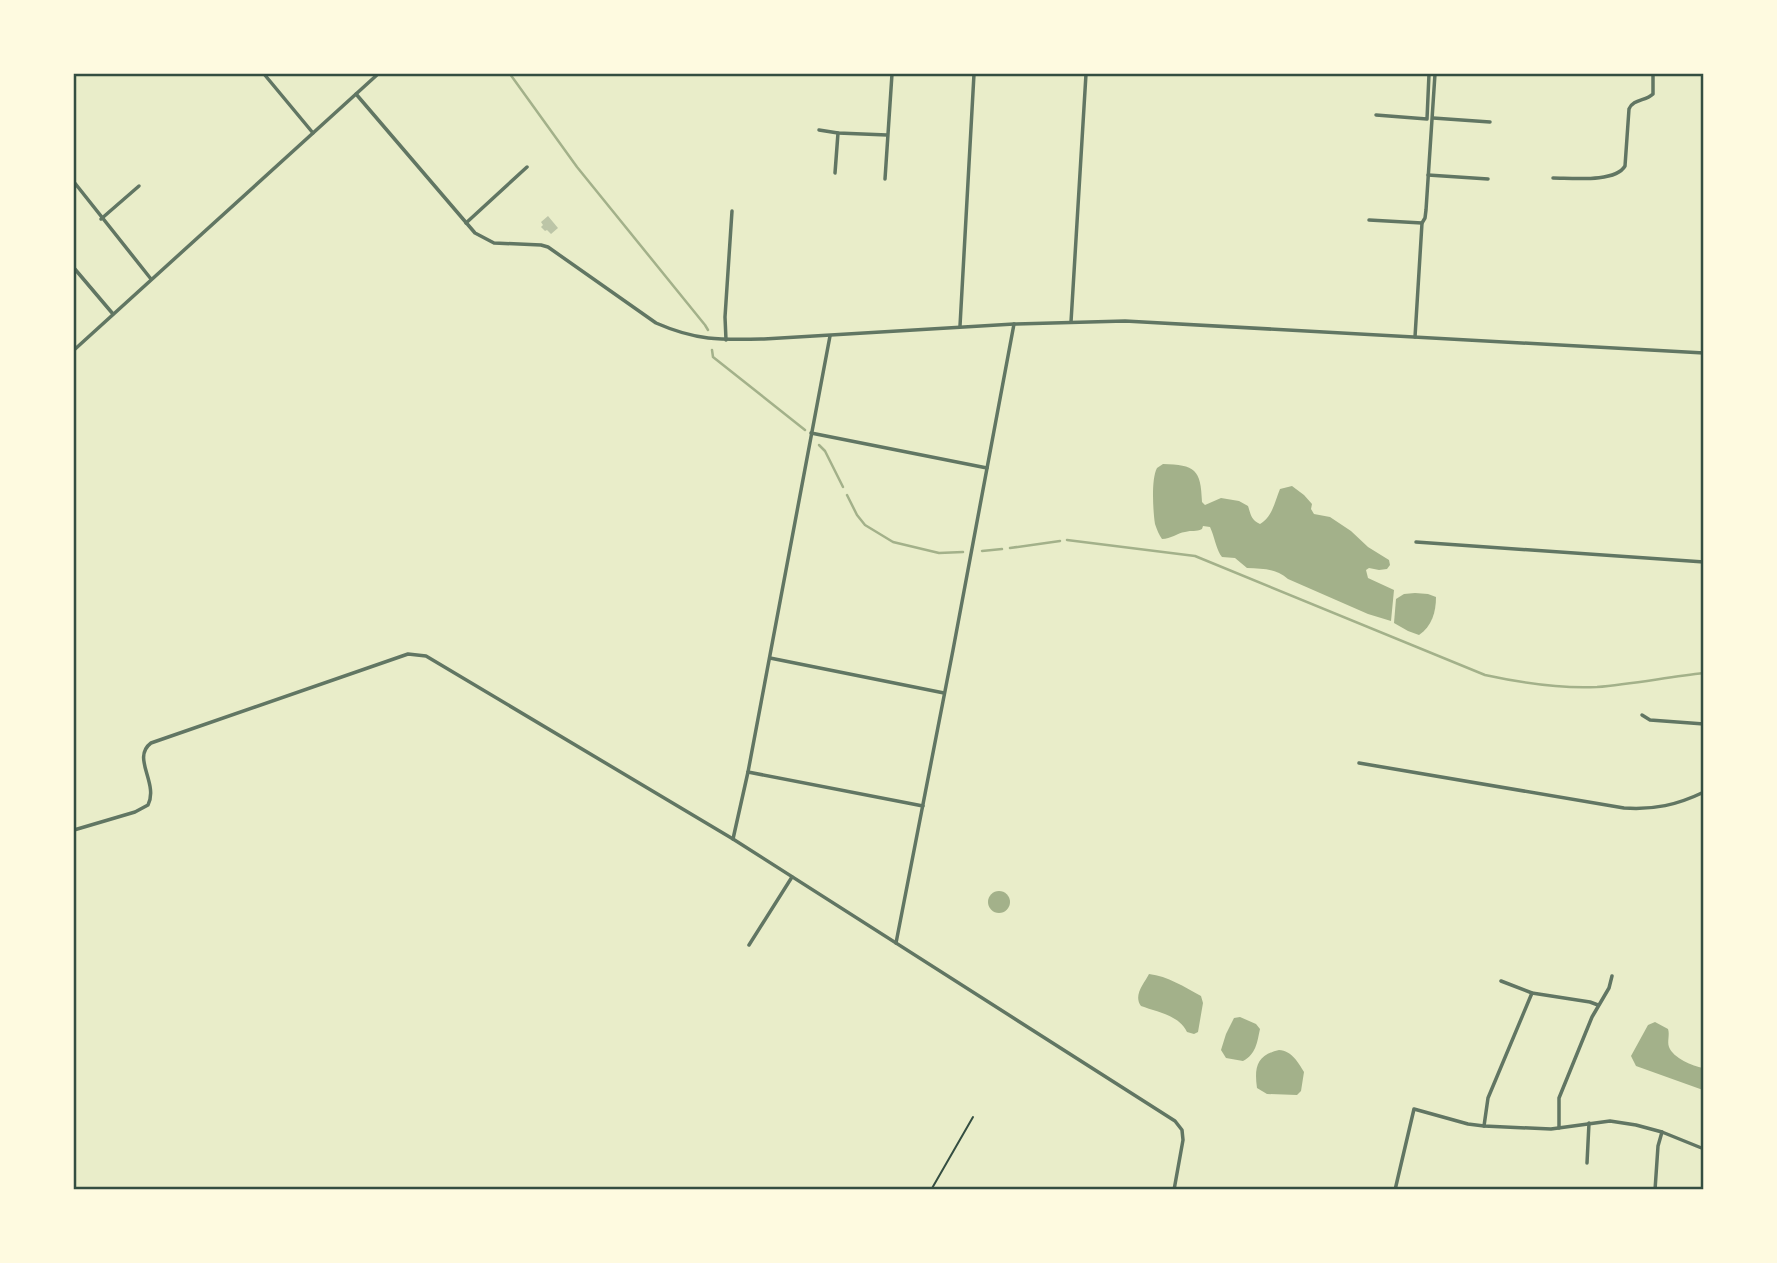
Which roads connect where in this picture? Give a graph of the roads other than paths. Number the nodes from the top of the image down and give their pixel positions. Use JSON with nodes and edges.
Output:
{"nodes":[{"id":1,"x":264,"y":74,"type":"edge"},
{"id":2,"x":378,"y":74,"type":"edge"},
{"id":3,"x":892,"y":74,"type":"edge"},
{"id":4,"x":974,"y":74,"type":"edge"},
{"id":5,"x":1086,"y":74,"type":"edge"},
{"id":6,"x":1429,"y":74,"type":"edge"},
{"id":7,"x":1435,"y":74,"type":"edge"},
{"id":8,"x":1653,"y":74,"type":"edge"},
{"id":9,"x":356,"y":94,"type":"junction"},
{"id":10,"x":1376,"y":115,"type":"dead end"},
{"id":11,"x":1433,"y":118,"type":"junction"},
{"id":12,"x":1490,"y":122,"type":"dead end"},
{"id":13,"x":819,"y":130,"type":"dead end"},
{"id":14,"x":313,"y":132,"type":"junction"},
{"id":15,"x":838,"y":134,"type":"junction"},
{"id":16,"x":887,"y":135,"type":"junction"},
{"id":17,"x":527,"y":167,"type":"dead end"},
{"id":18,"x":835,"y":173,"type":"dead end"},
{"id":19,"x":1428,"y":175,"type":"junction"},
{"id":20,"x":1553,"y":178,"type":"dead end"},
{"id":21,"x":885,"y":179,"type":"dead end"},
{"id":22,"x":1488,"y":179,"type":"dead end"},
{"id":23,"x":74,"y":182,"type":"edge"},
{"id":24,"x":139,"y":187,"type":"dead end"},
{"id":25,"x":732,"y":211,"type":"dead end"},
{"id":26,"x":102,"y":219,"type":"junction"},
{"id":27,"x":1369,"y":220,"type":"dead end"},
{"id":28,"x":466,"y":223,"type":"junction"},
{"id":29,"x":1422,"y":223,"type":"junction"},
{"id":30,"x":74,"y":268,"type":"edge"},
{"id":31,"x":151,"y":280,"type":"junction"},
{"id":32,"x":113,"y":315,"type":"junction"},
{"id":33,"x":1071,"y":322,"type":"junction"},
{"id":34,"x":1014,"y":324,"type":"junction"},
{"id":35,"x":960,"y":327,"type":"junction"},
{"id":36,"x":830,"y":335,"type":"junction"},
{"id":37,"x":1415,"y":337,"type":"junction"},
{"id":38,"x":726,"y":340,"type":"junction"},
{"id":39,"x":74,"y":351,"type":"edge"},
{"id":40,"x":1703,"y":353,"type":"edge"},
{"id":41,"x":811,"y":433,"type":"junction"},
{"id":42,"x":987,"y":468,"type":"junction"},
{"id":43,"x":1416,"y":542,"type":"dead end"},
{"id":44,"x":1703,"y":562,"type":"edge"},
{"id":45,"x":769,"y":658,"type":"junction"},
{"id":46,"x":944,"y":693,"type":"junction"},
{"id":47,"x":1642,"y":715,"type":"dead end"},
{"id":48,"x":1703,"y":724,"type":"edge"},
{"id":49,"x":1703,"y":738,"type":"edge"},
{"id":50,"x":1703,"y":756,"type":"edge"},
{"id":51,"x":1359,"y":763,"type":"dead end"},
{"id":52,"x":748,"y":772,"type":"junction"},
{"id":53,"x":1703,"y":792,"type":"edge"},
{"id":54,"x":923,"y":806,"type":"junction"},
{"id":55,"x":74,"y":830,"type":"edge"},
{"id":56,"x":733,"y":839,"type":"junction"},
{"id":57,"x":792,"y":877,"type":"junction"},
{"id":58,"x":896,"y":943,"type":"junction"},
{"id":59,"x":749,"y":945,"type":"dead end"},
{"id":60,"x":1612,"y":976,"type":"dead end"},
{"id":61,"x":1501,"y":981,"type":"dead end"},
{"id":62,"x":1532,"y":993,"type":"junction"},
{"id":63,"x":1598,"y":1005,"type":"junction"},
{"id":64,"x":1589,"y":1123,"type":"junction"},
{"id":65,"x":1484,"y":1126,"type":"junction"},
{"id":66,"x":1559,"y":1128,"type":"junction"},
{"id":67,"x":1662,"y":1132,"type":"junction"},
{"id":68,"x":1703,"y":1149,"type":"edge"},
{"id":69,"x":1587,"y":1163,"type":"dead end"},
{"id":70,"x":1174,"y":1189,"type":"edge"},
{"id":71,"x":1395,"y":1189,"type":"edge"},
{"id":72,"x":1655,"y":1189,"type":"edge"}],
"edges":[{"from":1,"to":14,"type":"street"},
{"from":2,"to":9,"type":"street"},
{"from":3,"to":16,"type":"street"},
{"from":4,"to":35,"type":"street"},
{"from":5,"to":33,"type":"street"},
{"from":6,"to":10,"type":"street"},
{"from":7,"to":11,"type":"street"},
{"from":8,"to":20,"type":"street"},
{"from":9,"to":14,"type":"street"},
{"from":9,"to":28,"type":"street"},
{"from":11,"to":12,"type":"street"},
{"from":11,"to":19,"type":"street"},
{"from":13,"to":15,"type":"street"},
{"from":14,"to":31,"type":"street"},
{"from":15,"to":16,"type":"street"},
{"from":15,"to":18,"type":"street"},
{"from":16,"to":21,"type":"street"},
{"from":17,"to":28,"type":"street"},
{"from":19,"to":22,"type":"street"},
{"from":19,"to":29,"type":"street"},
{"from":23,"to":26,"type":"street"},
{"from":24,"to":26,"type":"street"},
{"from":25,"to":38,"type":"street"},
{"from":26,"to":31,"type":"street"},
{"from":27,"to":29,"type":"street"},
{"from":28,"to":38,"type":"street"},
{"from":29,"to":37,"type":"street"},
{"from":30,"to":32,"type":"street"},
{"from":31,"to":32,"type":"street"},
{"from":32,"to":39,"type":"street"},
{"from":33,"to":34,"type":"street"},
{"from":33,"to":37,"type":"street"},
{"from":34,"to":35,"type":"street"},
{"from":34,"to":42,"type":"street"},
{"from":35,"to":36,"type":"street"},
{"from":36,"to":38,"type":"street"},
{"from":36,"to":41,"type":"street"},
{"from":37,"to":40,"type":"street"},
{"from":41,"to":42,"type":"street"},
{"from":41,"to":45,"type":"street"},
{"from":42,"to":46,"type":"street"},
{"from":43,"to":44,"type":"street"},
{"from":45,"to":46,"type":"street"},
{"from":45,"to":52,"type":"street"},
{"from":46,"to":54,"type":"street"},
{"from":47,"to":48,"type":"street"},
{"from":49,"to":50,"type":"street"},
{"from":51,"to":53,"type":"street"},
{"from":52,"to":54,"type":"street"},
{"from":52,"to":56,"type":"street"},
{"from":54,"to":58,"type":"street"},
{"from":55,"to":56,"type":"street"},
{"from":56,"to":57,"type":"street"},
{"from":57,"to":58,"type":"street"},
{"from":57,"to":59,"type":"street"},
{"from":58,"to":70,"type":"street"},
{"from":60,"to":63,"type":"street"},
{"from":61,"to":62,"type":"street"},
{"from":62,"to":63,"type":"street"},
{"from":62,"to":65,"type":"street"},
{"from":63,"to":66,"type":"street"},
{"from":64,"to":66,"type":"street"},
{"from":64,"to":67,"type":"street"},
{"from":64,"to":69,"type":"street"},
{"from":65,"to":66,"type":"street"},
{"from":65,"to":71,"type":"street"},
{"from":67,"to":68,"type":"street"},
{"from":67,"to":72,"type":"street"}]}
